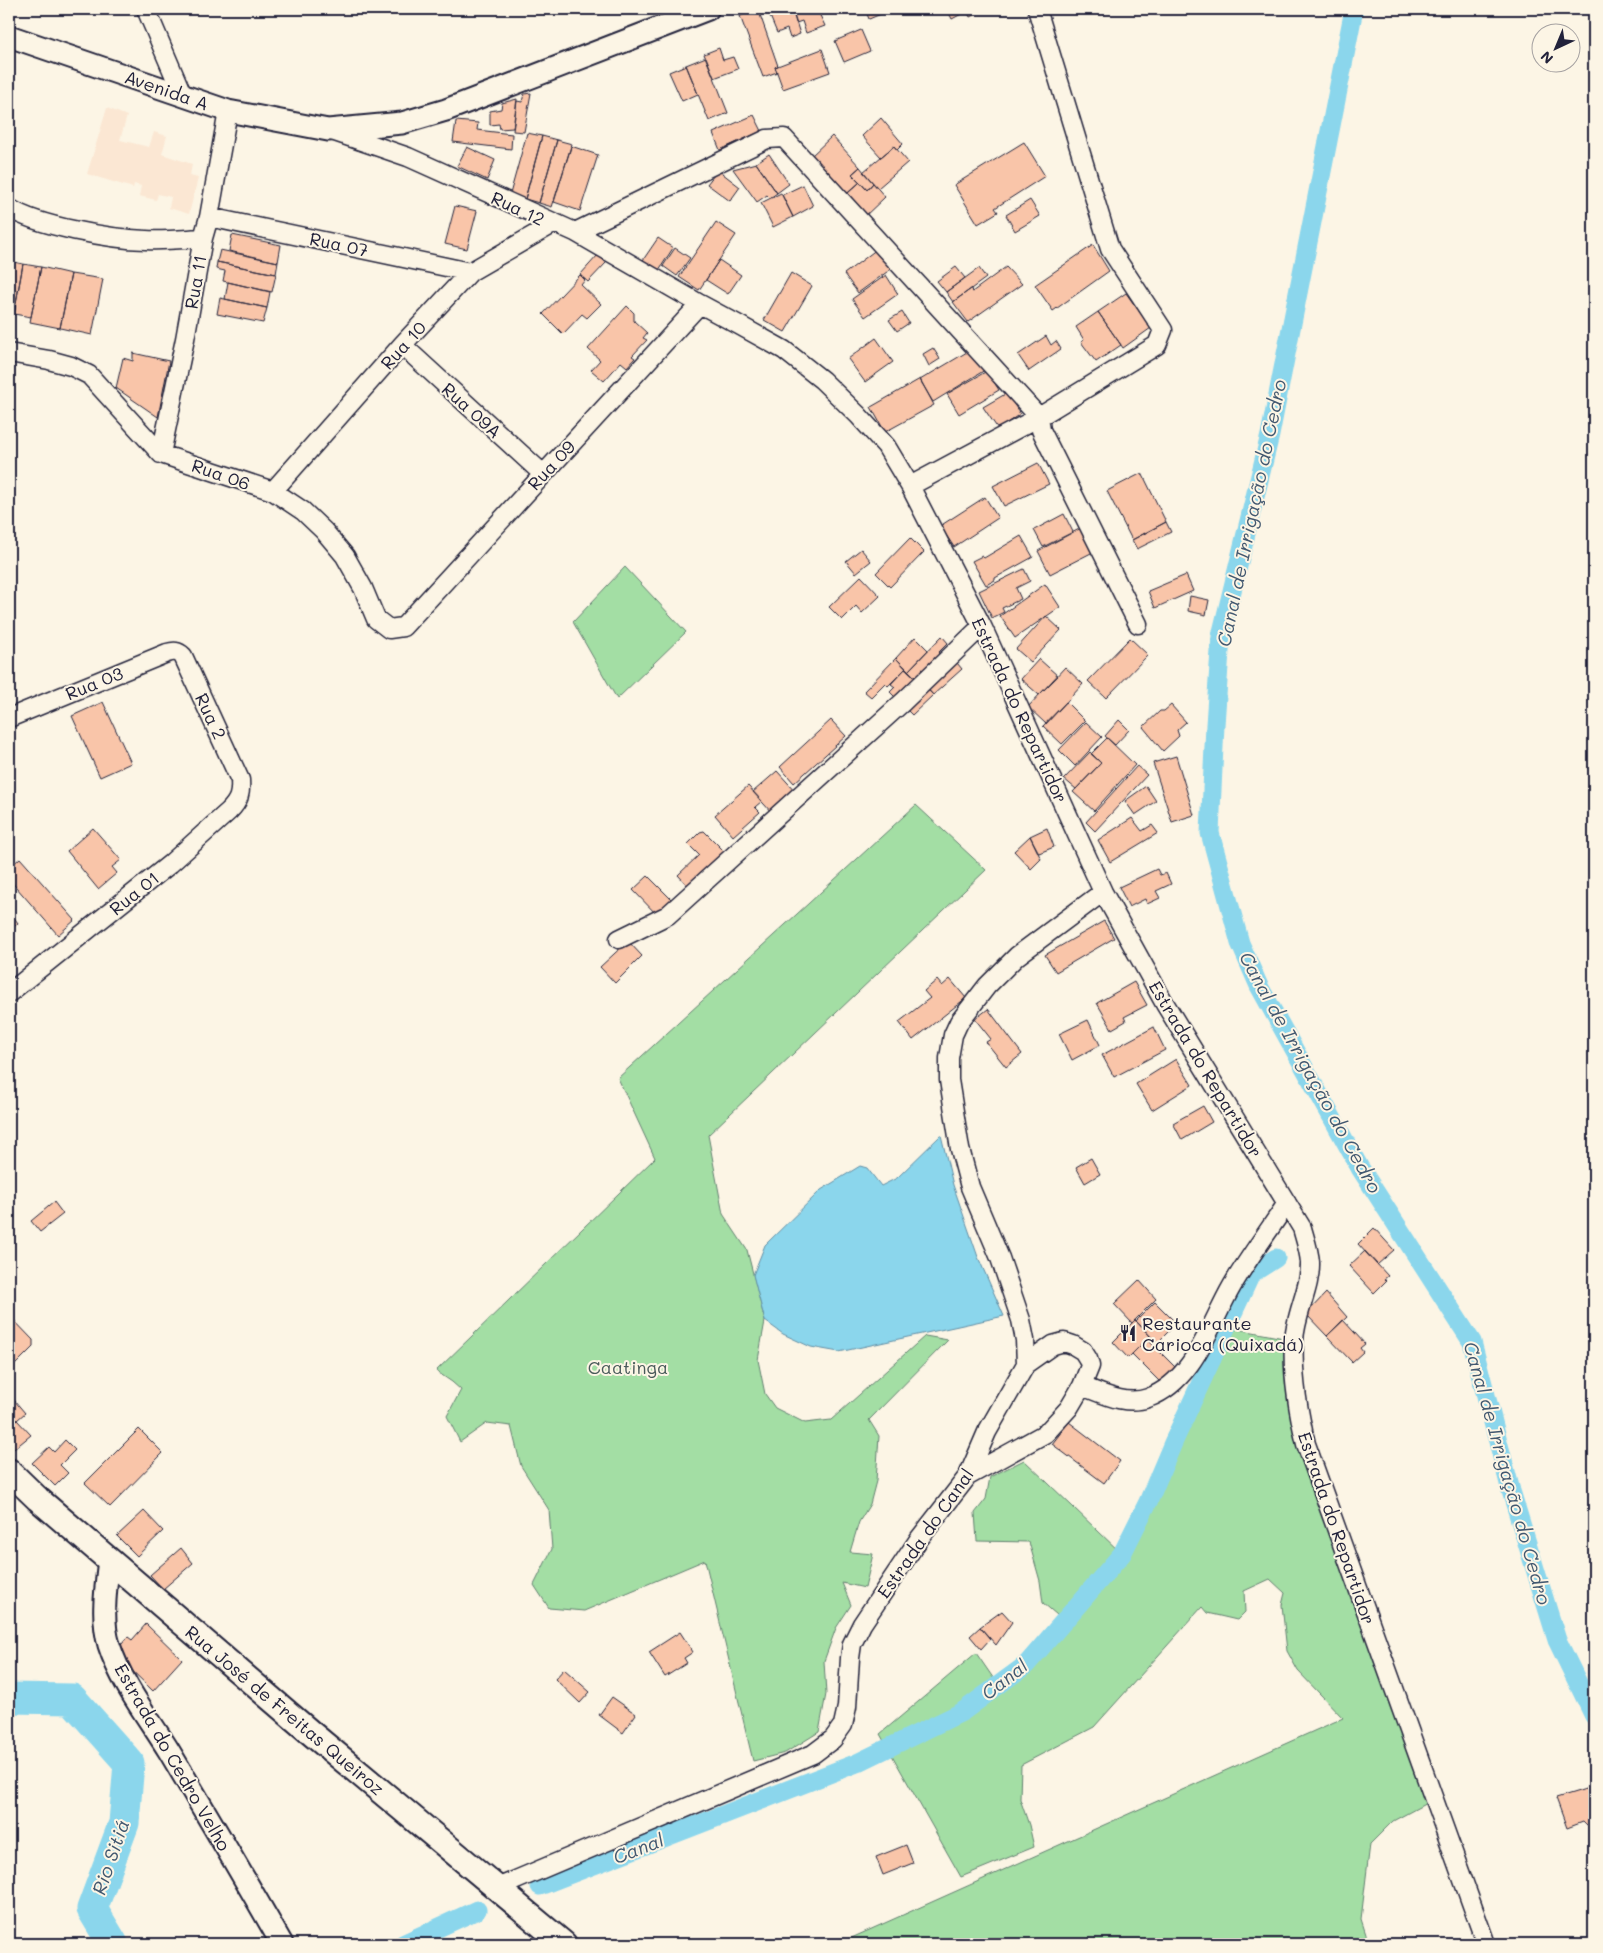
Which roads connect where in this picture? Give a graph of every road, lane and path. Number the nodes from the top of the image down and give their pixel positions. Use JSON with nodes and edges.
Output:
{"nodes":[{"id":1,"x":146,"y":9,"type":"edge"},
{"id":2,"x":708,"y":9,"type":"edge"},
{"id":3,"x":1037,"y":9,"type":"edge"},
{"id":4,"x":9,"y":36,"type":"edge"},
{"id":5,"x":184,"y":96,"type":"junction"},
{"id":6,"x":228,"y":111,"type":"junction"},
{"id":7,"x":328,"y":130,"type":"junction"},
{"id":8,"x":9,"y":208,"type":"edge"},
{"id":9,"x":209,"y":216,"type":"junction"},
{"id":10,"x":553,"y":224,"type":"junction"},
{"id":11,"x":574,"y":232,"type":"junction"},
{"id":12,"x":203,"y":238,"type":"junction"},
{"id":13,"x":470,"y":272,"type":"junction"},
{"id":14,"x":700,"y":304,"type":"junction"},
{"id":15,"x":402,"y":345,"type":"junction"},
{"id":16,"x":9,"y":353,"type":"edge"},
{"id":17,"x":1039,"y":417,"type":"junction"},
{"id":18,"x":161,"y":454,"type":"junction"},
{"id":19,"x":542,"y":474,"type":"junction"},
{"id":20,"x":910,"y":486,"type":"junction"},
{"id":21,"x":273,"y":492,"type":"junction"},
{"id":22,"x":1138,"y":624,"type":"dead end"},
{"id":23,"x":982,"y":626,"type":"junction"},
{"id":24,"x":403,"y":627,"type":"joint"},
{"id":25,"x":180,"y":652,"type":"joint"},
{"id":26,"x":9,"y":718,"type":"edge"},
{"id":27,"x":240,"y":780,"type":"joint"},
{"id":28,"x":1103,"y":892,"type":"junction"},
{"id":29,"x":619,"y":938,"type":"dead end"},
{"id":30,"x":9,"y":993,"type":"edge"},
{"id":31,"x":1287,"y":1203,"type":"junction"},
{"id":32,"x":1026,"y":1364,"type":"junction"},
{"id":33,"x":1082,"y":1386,"type":"junction"},
{"id":34,"x":9,"y":1471,"type":"edge"},
{"id":35,"x":968,"y":1476,"type":"junction"},
{"id":36,"x":109,"y":1559,"type":"junction"},
{"id":37,"x":497,"y":1888,"type":"junction"},
{"id":38,"x":282,"y":1944,"type":"edge"},
{"id":39,"x":564,"y":1944,"type":"edge"},
{"id":40,"x":1486,"y":1944,"type":"edge"}],
"edges":[{"from":1,"to":5,"type":"street"},
{"from":2,"to":7,"type":"street","name":"Avenida A"},
{"from":3,"to":17,"type":"street"},
{"from":4,"to":5,"type":"street","name":"Avenida A"},
{"from":5,"to":6,"type":"street","name":"Avenida A"},
{"from":6,"to":7,"type":"street","name":"Avenida A"},
{"from":6,"to":9,"type":"street","name":"Rua 11"},
{"from":7,"to":10,"type":"street","name":"Rua 12"},
{"from":8,"to":12,"type":"street"},
{"from":9,"to":12,"type":"street","name":"Rua 11"},
{"from":9,"to":13,"type":"street","name":"Rua 07"},
{"from":10,"to":11,"type":"street","name":"Rua 12"},
{"from":10,"to":13,"type":"street","name":"Rua 10"},
{"from":11,"to":14,"type":"street","name":"Rua 12"},
{"from":11,"to":17,"type":"street"},
{"from":12,"to":18,"type":"street","name":"Rua 11"},
{"from":13,"to":15,"type":"street","name":"Rua 10"},
{"from":14,"to":19,"type":"street","name":"Rua 09"},
{"from":14,"to":20,"type":"street","name":"Estrada do Repartidor"},
{"from":15,"to":19,"type":"street","name":"Rua 09A"},
{"from":15,"to":21,"type":"street","name":"Rua 10"},
{"from":16,"to":18,"type":"street","name":"Rua 06"},
{"from":17,"to":20,"type":"street"},
{"from":17,"to":22,"type":"street"},
{"from":18,"to":21,"type":"street","name":"Rua 06"},
{"from":19,"to":24,"type":"street","name":"Rua 09"},
{"from":20,"to":23,"type":"street","name":"Estrada do Repartidor"},
{"from":21,"to":24,"type":"street","name":"Rua 06"},
{"from":23,"to":28,"type":"street","name":"Estrada do Repartidor"},
{"from":23,"to":29,"type":"street"},
{"from":25,"to":26,"type":"street","name":"Rua 03"},
{"from":25,"to":27,"type":"street","name":"Rua 2"},
{"from":27,"to":30,"type":"street","name":"Rua 01"},
{"from":28,"to":31,"type":"street","name":"Estrada do Repartidor"},
{"from":28,"to":32,"type":"street"},
{"from":31,"to":33,"type":"street"},
{"from":31,"to":40,"type":"street","name":"Estrada do Repartidor"},
{"from":32,"to":33,"type":"street"},
{"from":32,"to":35,"type":"street","name":"Estrada do Canal"},
{"from":33,"to":35,"type":"street"},
{"from":34,"to":36,"type":"main road","name":"Rua José de Freitas Queiroz"},
{"from":35,"to":37,"type":"street","name":"Estrada do Canal"},
{"from":36,"to":37,"type":"main road","name":"Rua José de Freitas Queiroz"},
{"from":36,"to":38,"type":"street","name":"Estrada do Cedro Velho"},
{"from":37,"to":39,"type":"main road","name":"Rua José de Freitas Queiroz"}]}
